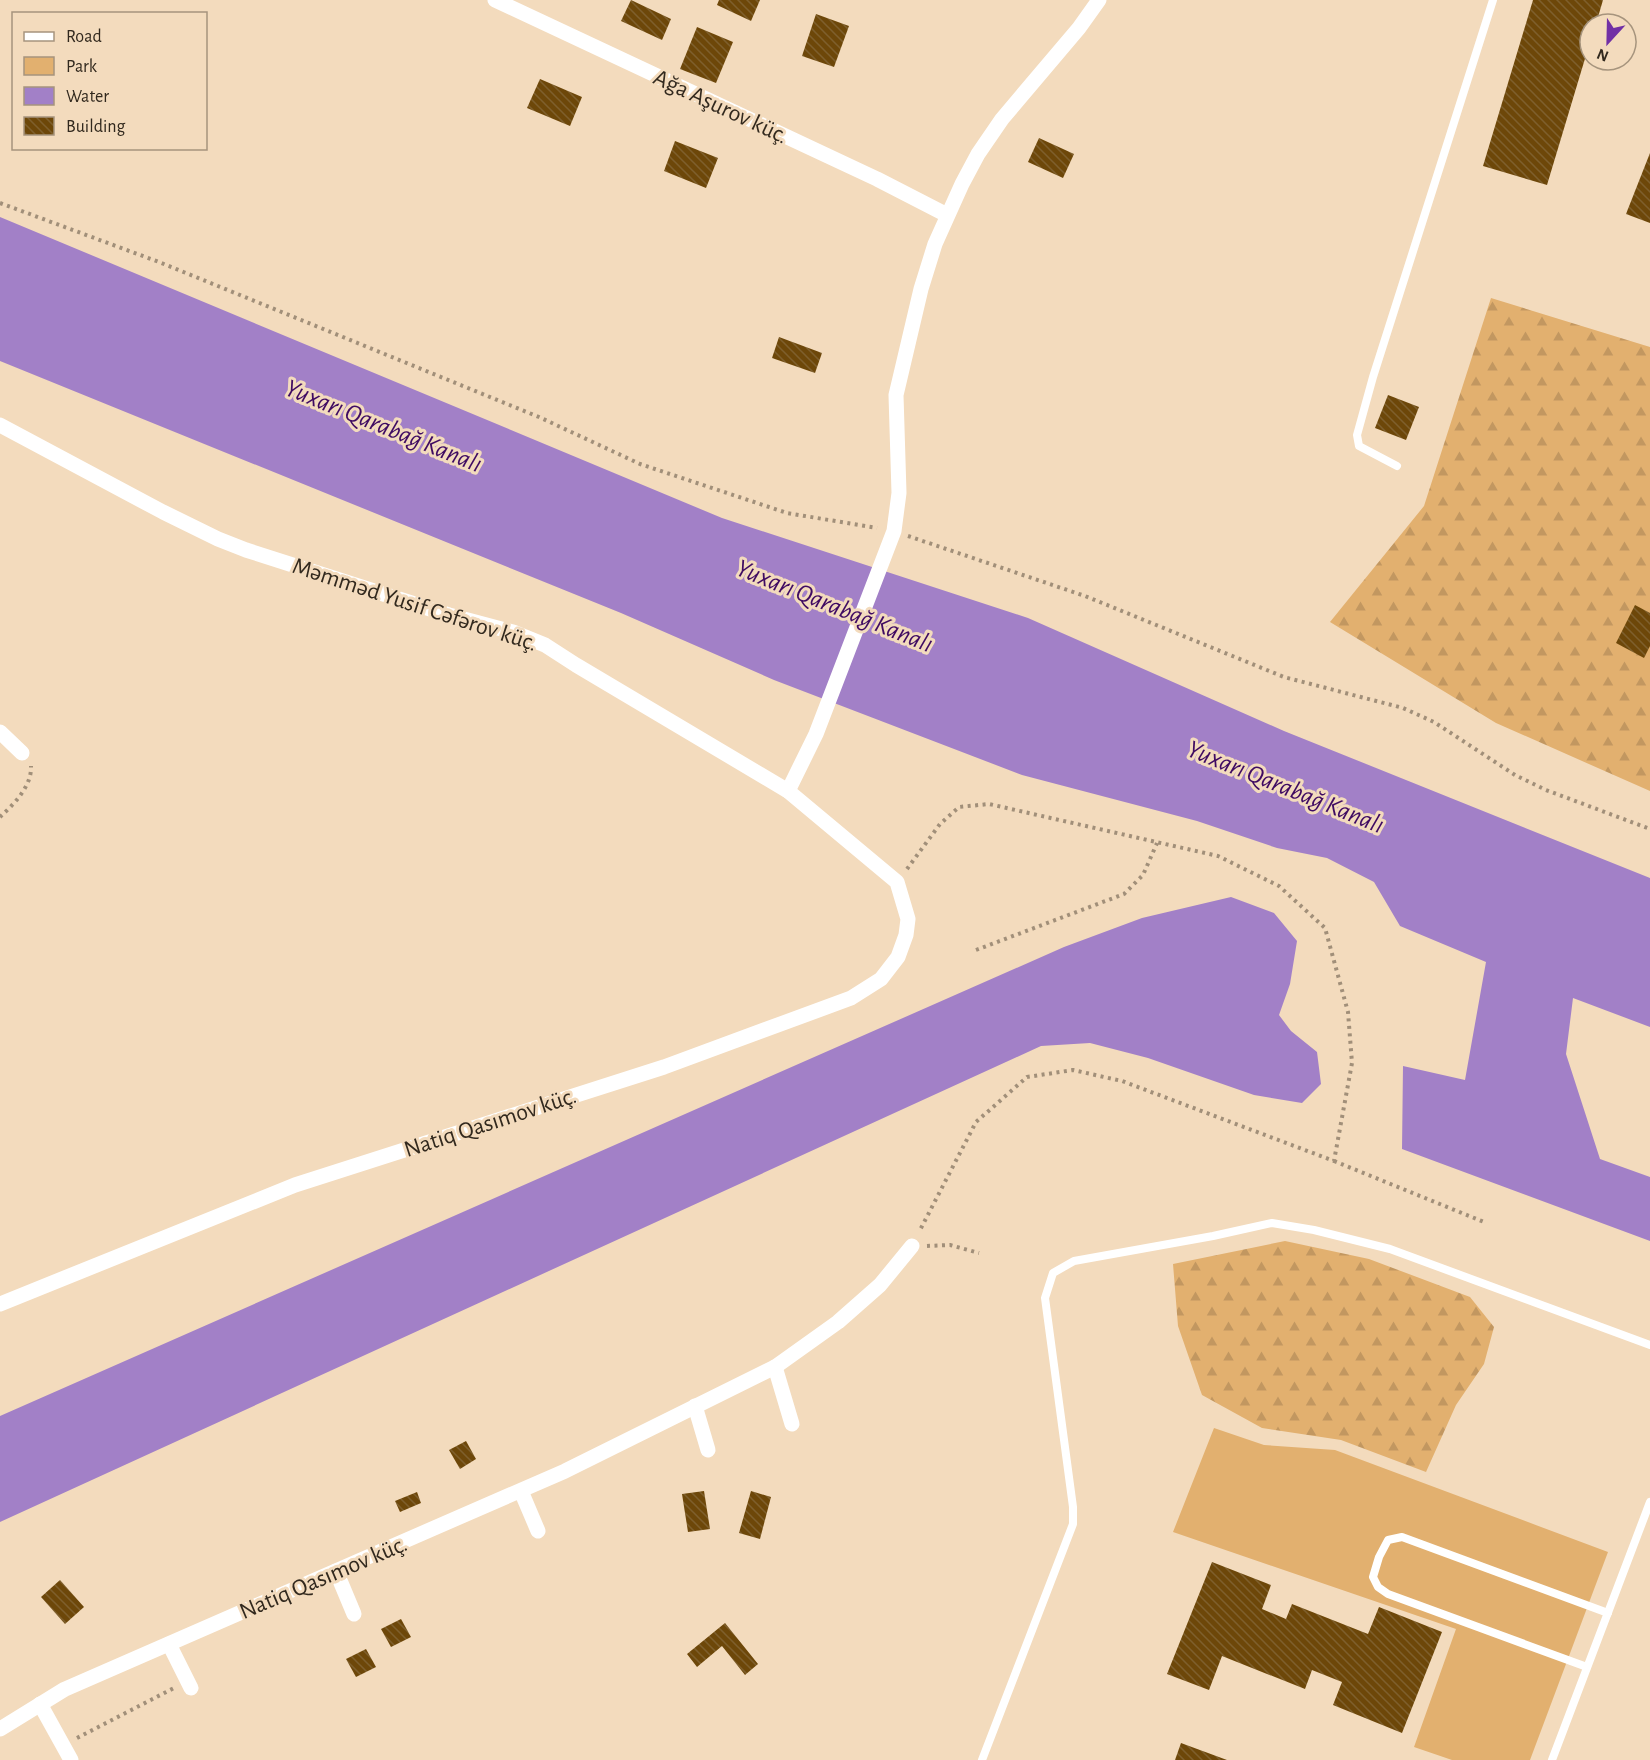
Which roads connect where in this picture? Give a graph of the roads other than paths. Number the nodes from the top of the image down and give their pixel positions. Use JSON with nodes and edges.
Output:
{"nodes":[{"id":1,"x":1099,"y":0,"type":"edge"},
{"id":2,"x":1493,"y":0,"type":"edge"},
{"id":3,"x":504,"y":2,"type":"edge"},
{"id":4,"x":947,"y":215,"type":"junction"},
{"id":5,"x":0,"y":425,"type":"edge"},
{"id":6,"x":1396,"y":466,"type":"dead end"},
{"id":7,"x":0,"y":732,"type":"edge"},
{"id":8,"x":22,"y":753,"type":"road end"},
{"id":9,"x":788,"y":791,"type":"junction"},
{"id":10,"x":897,"y":882,"type":"joint"},
{"id":11,"x":912,"y":1246,"type":"road end"},
{"id":12,"x":0,"y":1304,"type":"edge"},
{"id":13,"x":1650,"y":1345,"type":"edge"},
{"id":14,"x":775,"y":1367,"type":"junction"},
{"id":15,"x":695,"y":1406,"type":"junction"},
{"id":16,"x":792,"y":1424,"type":"dead end"},
{"id":17,"x":708,"y":1450,"type":"dead end"},
{"id":18,"x":521,"y":1491,"type":"junction"},
{"id":19,"x":1650,"y":1502,"type":"edge"},
{"id":20,"x":538,"y":1531,"type":"dead end"},
{"id":21,"x":336,"y":1571,"type":"junction"},
{"id":22,"x":1608,"y":1613,"type":"junction"},
{"id":23,"x":354,"y":1614,"type":"dead end"},
{"id":24,"x":169,"y":1644,"type":"junction"},
{"id":25,"x":1587,"y":1667,"type":"junction"},
{"id":26,"x":192,"y":1688,"type":"dead end"},
{"id":27,"x":40,"y":1704,"type":"junction"},
{"id":28,"x":0,"y":1730,"type":"edge"},
{"id":29,"x":71,"y":1760,"type":"edge"},
{"id":30,"x":982,"y":1760,"type":"edge"},
{"id":31,"x":1551,"y":1760,"type":"edge"}],
"edges":[{"from":1,"to":4,"type":"street"},
{"from":2,"to":6,"type":"lane"},
{"from":3,"to":4,"type":"street","name":"Ağa Aşurov küç."},
{"from":4,"to":9,"type":"street"},
{"from":5,"to":9,"type":"street","name":"Məmməd Yusif Cəfərov küç."},
{"from":7,"to":8,"type":"street"},
{"from":9,"to":10,"type":"street","name":"Məmməd Yusif Cəfərov küç."},
{"from":10,"to":12,"type":"street","name":"Natiq Qasımov küç."},
{"from":11,"to":14,"type":"street","name":"Natiq Qasımov küç."},
{"from":13,"to":30,"type":"lane"},
{"from":14,"to":15,"type":"street","name":"Natiq Qasımov küç."},
{"from":14,"to":16,"type":"street"},
{"from":15,"to":17,"type":"street"},
{"from":15,"to":18,"type":"street","name":"Natiq Qasımov küç."},
{"from":18,"to":20,"type":"street"},
{"from":18,"to":21,"type":"street","name":"Natiq Qasımov küç."},
{"from":19,"to":22,"type":"lane"},
{"from":21,"to":23,"type":"street"},
{"from":21,"to":24,"type":"street","name":"Natiq Qasımov küç."},
{"from":22,"to":25,"type":"lane"},
{"from":22,"to":25,"type":"lane"},
{"from":24,"to":26,"type":"street"},
{"from":24,"to":27,"type":"street","name":"Natiq Qasımov küç."},
{"from":25,"to":31,"type":"lane"},
{"from":27,"to":28,"type":"street","name":"Natiq Qasımov küç."},
{"from":27,"to":29,"type":"street"}]}
